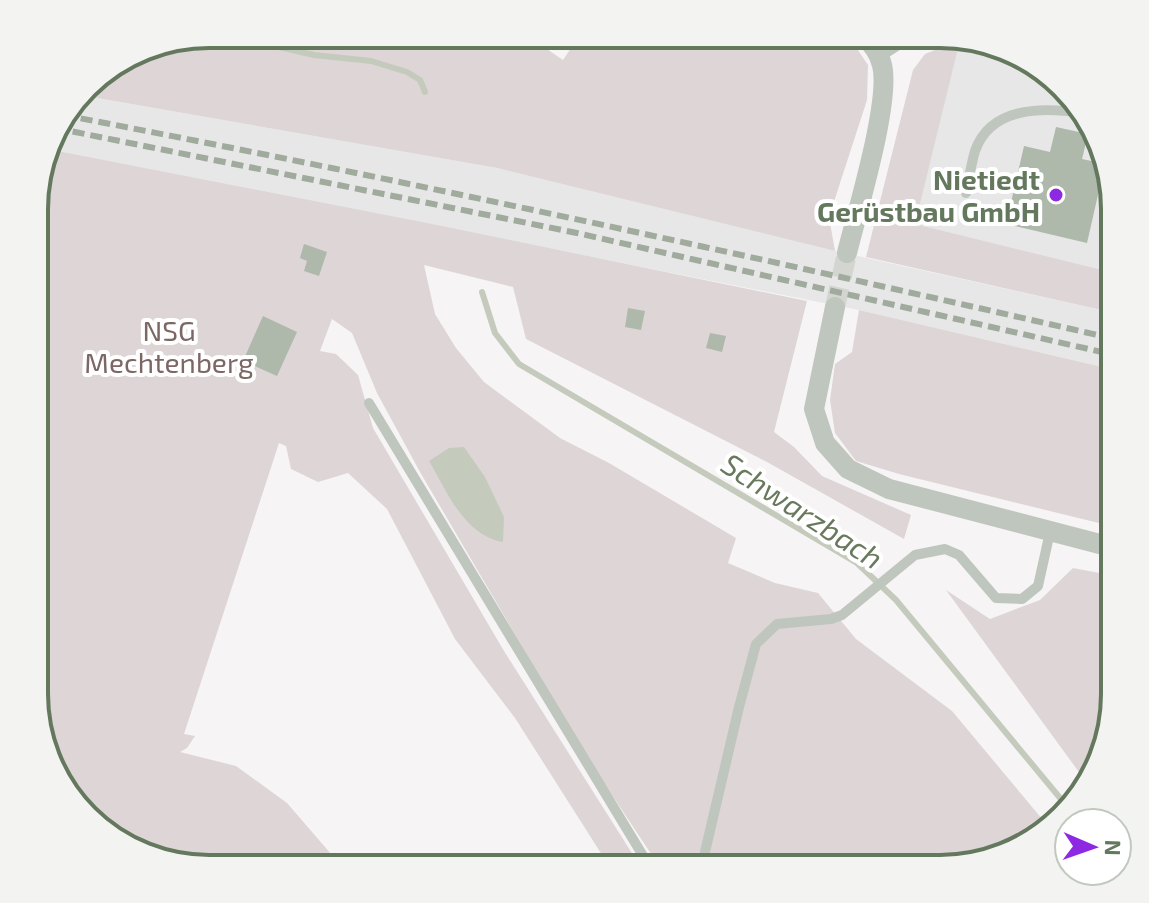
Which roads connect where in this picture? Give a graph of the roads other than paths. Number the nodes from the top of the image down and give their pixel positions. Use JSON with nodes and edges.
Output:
{"nodes":[{"id":1,"x":874,"y":48,"type":"edge"},
{"id":2,"x":884,"y":48,"type":"edge"},
{"id":3,"x":878,"y":52,"type":"junction"},
{"id":4,"x":1068,"y":111,"type":"edge"},
{"id":5,"x":966,"y":193,"type":"dead end"},
{"id":6,"x":847,"y":253,"type":"tunnel mouth"},
{"id":7,"x":835,"y":307,"type":"tunnel mouth"},
{"id":8,"x":369,"y":403,"type":"dead end"},
{"id":9,"x":1050,"y":532,"type":"junction"},
{"id":10,"x":1101,"y":545,"type":"edge"},
{"id":11,"x":643,"y":855,"type":"edge"},
{"id":12,"x":704,"y":855,"type":"edge"}],
"edges":[{"from":1,"to":3,"type":"street"},
{"from":2,"to":3,"type":"street"},
{"from":3,"to":6,"type":"street"},
{"from":4,"to":5,"type":"lane"},
{"from":7,"to":9,"type":"street"},
{"from":8,"to":11,"type":"lane"},
{"from":9,"to":10,"type":"street"},
{"from":9,"to":12,"type":"lane"}]}
